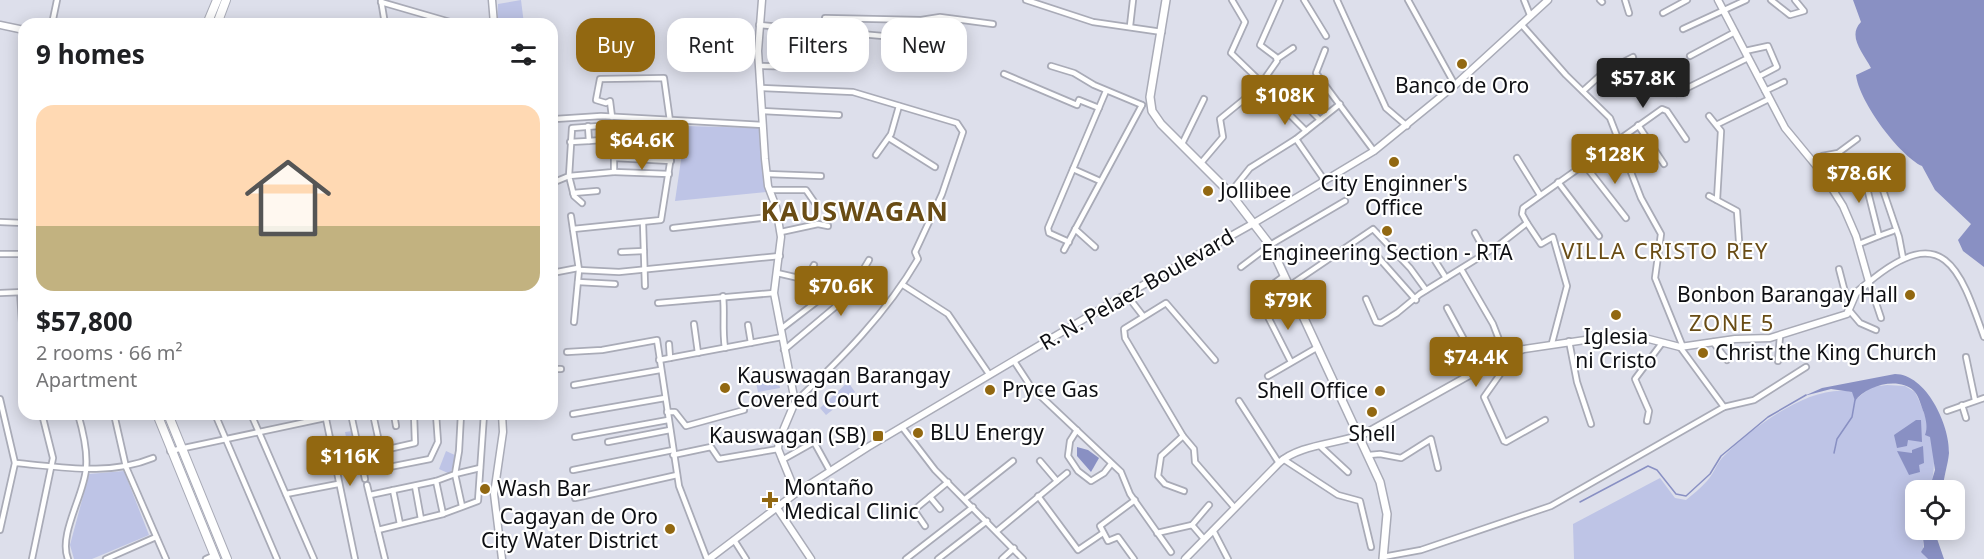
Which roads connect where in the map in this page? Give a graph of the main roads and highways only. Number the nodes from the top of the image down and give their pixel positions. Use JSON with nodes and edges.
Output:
{"nodes":[{"id":1,"x":217,"y":0,"type":"edge"},
{"id":2,"x":226,"y":0,"type":"edge"},
{"id":3,"x":1166,"y":0,"type":"edge"},
{"id":4,"x":210,"y":18,"type":"edge"},
{"id":5,"x":219,"y":18,"type":"edge"},
{"id":6,"x":159,"y":420,"type":"edge"},
{"id":7,"x":170,"y":420,"type":"edge"},
{"id":8,"x":226,"y":555,"type":"edge"},
{"id":9,"x":216,"y":557,"type":"edge"},
{"id":10,"x":1383,"y":558,"type":"edge"}],
"edges":[{"from":1,"to":4,"type":"highway"},
{"from":2,"to":5,"type":"highway"},
{"from":3,"to":10,"type":"main road"},
{"from":6,"to":9,"type":"highway"},
{"from":7,"to":8,"type":"highway"},
{"from":8,"to":9,"type":"highway"}]}
